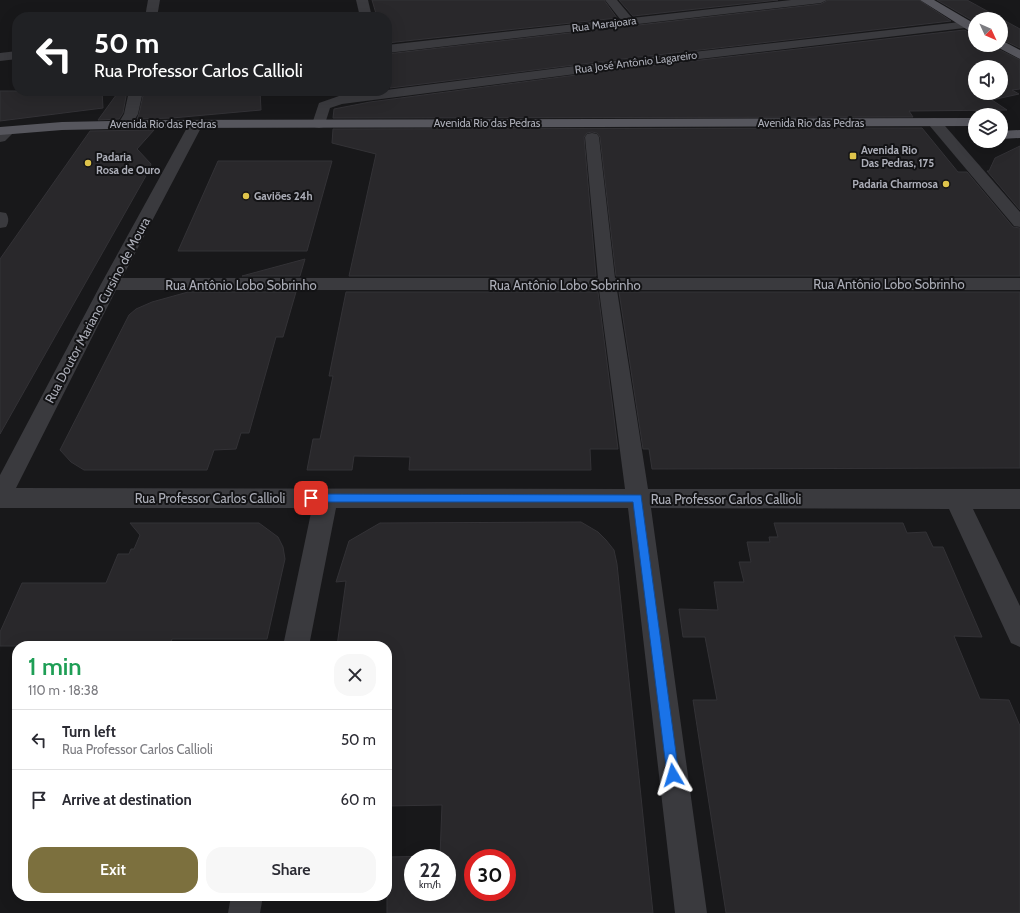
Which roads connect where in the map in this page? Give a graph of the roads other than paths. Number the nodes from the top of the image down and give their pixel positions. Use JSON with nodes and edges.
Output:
{"nodes":[{"id":1,"x":157,"y":0,"type":"edge"},
{"id":2,"x":362,"y":0,"type":"edge"},
{"id":3,"x":611,"y":0,"type":"edge"},
{"id":4,"x":821,"y":0,"type":"edge"},
{"id":5,"x":926,"y":0,"type":"edge"},
{"id":6,"x":153,"y":12,"type":"edge"},
{"id":7,"x":365,"y":12,"type":"edge"},
{"id":8,"x":628,"y":21,"type":"junction"},
{"id":9,"x":968,"y":25,"type":"edge"},
{"id":10,"x":968,"y":27,"type":"edge"},
{"id":11,"x":392,"y":48,"type":"edge"},
{"id":12,"x":1008,"y":48,"type":"edge"},
{"id":13,"x":1020,"y":55,"type":"edge"},
{"id":14,"x":12,"y":56,"type":"edge"},
{"id":15,"x":0,"y":57,"type":"edge"},
{"id":16,"x":392,"y":93,"type":"edge"},
{"id":17,"x":135,"y":96,"type":"edge"},
{"id":18,"x":371,"y":96,"type":"edge"},
{"id":19,"x":934,"y":122,"type":"junction"},
{"id":20,"x":968,"y":122,"type":"edge"},
{"id":21,"x":1008,"y":122,"type":"edge"},
{"id":22,"x":1020,"y":122,"type":"edge"},
{"id":23,"x":125,"y":124,"type":"junction"},
{"id":24,"x":319,"y":124,"type":"junction"},
{"id":25,"x":3,"y":133,"type":"edge"},
{"id":26,"x":190,"y":134,"type":"junction"},
{"id":27,"x":1020,"y":134,"type":"edge"},
{"id":28,"x":945,"y":135,"type":"junction"},
{"id":29,"x":968,"y":135,"type":"edge"},
{"id":30,"x":1008,"y":135,"type":"edge"},
{"id":31,"x":727,"y":136,"type":"dead end"},
{"id":32,"x":455,"y":137,"type":"dead end"},
{"id":33,"x":592,"y":137,"type":"dead end"},
{"id":34,"x":122,"y":138,"type":"dead end"},
{"id":35,"x":263,"y":138,"type":"dead end"},
{"id":36,"x":108,"y":139,"type":"junction"},
{"id":37,"x":0,"y":144,"type":"edge"},
{"id":38,"x":0,"y":217,"type":"edge"},
{"id":39,"x":1020,"y":222,"type":"edge"},
{"id":40,"x":0,"y":223,"type":"edge"},
{"id":41,"x":110,"y":284,"type":"junction"},
{"id":42,"x":607,"y":284,"type":"junction"},
{"id":43,"x":1020,"y":284,"type":"edge"},
{"id":44,"x":0,"y":498,"type":"edge"},
{"id":45,"x":326,"y":498,"type":"junction"},
{"id":46,"x":637,"y":498,"type":"junction"},
{"id":47,"x":1020,"y":499,"type":"edge"},
{"id":48,"x":957,"y":500,"type":"junction"},
{"id":49,"x":1020,"y":634,"type":"edge"},
{"id":50,"x":297,"y":641,"type":"edge"},
{"id":51,"x":246,"y":901,"type":"edge"},
{"id":52,"x":244,"y":913,"type":"edge"},
{"id":53,"x":691,"y":913,"type":"edge"}],
"edges":[{"from":1,"to":6,"type":"street"},
{"from":2,"to":7,"type":"street"},
{"from":3,"to":8,"type":"street"},
{"from":4,"to":8,"type":"street","name":"Rua Marajoara"},
{"from":5,"to":9,"type":"main road"},
{"from":8,"to":11,"type":"street","name":"Rua Marajoara"},
{"from":10,"to":16,"type":"street","name":"Rua José Antônio Lagareiro"},
{"from":12,"to":13,"type":"main road"},
{"from":14,"to":15,"type":"street"},
{"from":17,"to":23,"type":"street"},
{"from":18,"to":24,"type":"street","name":"Rua José Antônio Lagareiro"},
{"from":19,"to":20,"type":"main road","name":"Avenida Rio das Pedras"},
{"from":19,"to":24,"type":"main road","name":"Avenida Rio das Pedras"},
{"from":19,"to":28,"type":"street"},
{"from":21,"to":22,"type":"main road"},
{"from":23,"to":25,"type":"main road","name":"Avenida Rio das Pedras"},
{"from":23,"to":26,"type":"main road","name":"Avenida Rio das Pedras"},
{"from":23,"to":36,"type":"main road"},
{"from":24,"to":26,"type":"main road","name":"Avenida Rio das Pedras"},
{"from":26,"to":41,"type":"street","name":"Rua Doutor Mariano Cursino de Moura"},
{"from":27,"to":30,"type":"main road"},
{"from":28,"to":29,"type":"main road","name":"Avenida Rio das Pedras"},
{"from":28,"to":31,"type":"main road","name":"Avenida Rio das Pedras"},
{"from":28,"to":39,"type":"street"},
{"from":32,"to":35,"type":"main road","name":"Avenida Rio das Pedras"},
{"from":33,"to":42,"type":"street"},
{"from":34,"to":36,"type":"main road","name":"Avenida Rio das Pedras"},
{"from":36,"to":37,"type":"main road","name":"Avenida Rio das Pedras"},
{"from":38,"to":40,"type":"street"},
{"from":41,"to":42,"type":"street","name":"Rua Antônio Lobo Sobrinho"},
{"from":41,"to":44,"type":"street","name":"Rua Doutor Mariano Cursino de Moura"},
{"from":42,"to":43,"type":"street","name":"Rua Antônio Lobo Sobrinho"},
{"from":42,"to":46,"type":"street"},
{"from":44,"to":45,"type":"street","name":"Rua Professor Carlos Callioli"},
{"from":45,"to":46,"type":"street","name":"Rua Professor Carlos Callioli"},
{"from":45,"to":50,"type":"street"},
{"from":46,"to":48,"type":"street","name":"Rua Professor Carlos Callioli"},
{"from":46,"to":53,"type":"street"},
{"from":47,"to":48,"type":"street","name":"Rua Professor Carlos Callioli"},
{"from":48,"to":49,"type":"street"},
{"from":51,"to":52,"type":"street"}]}
